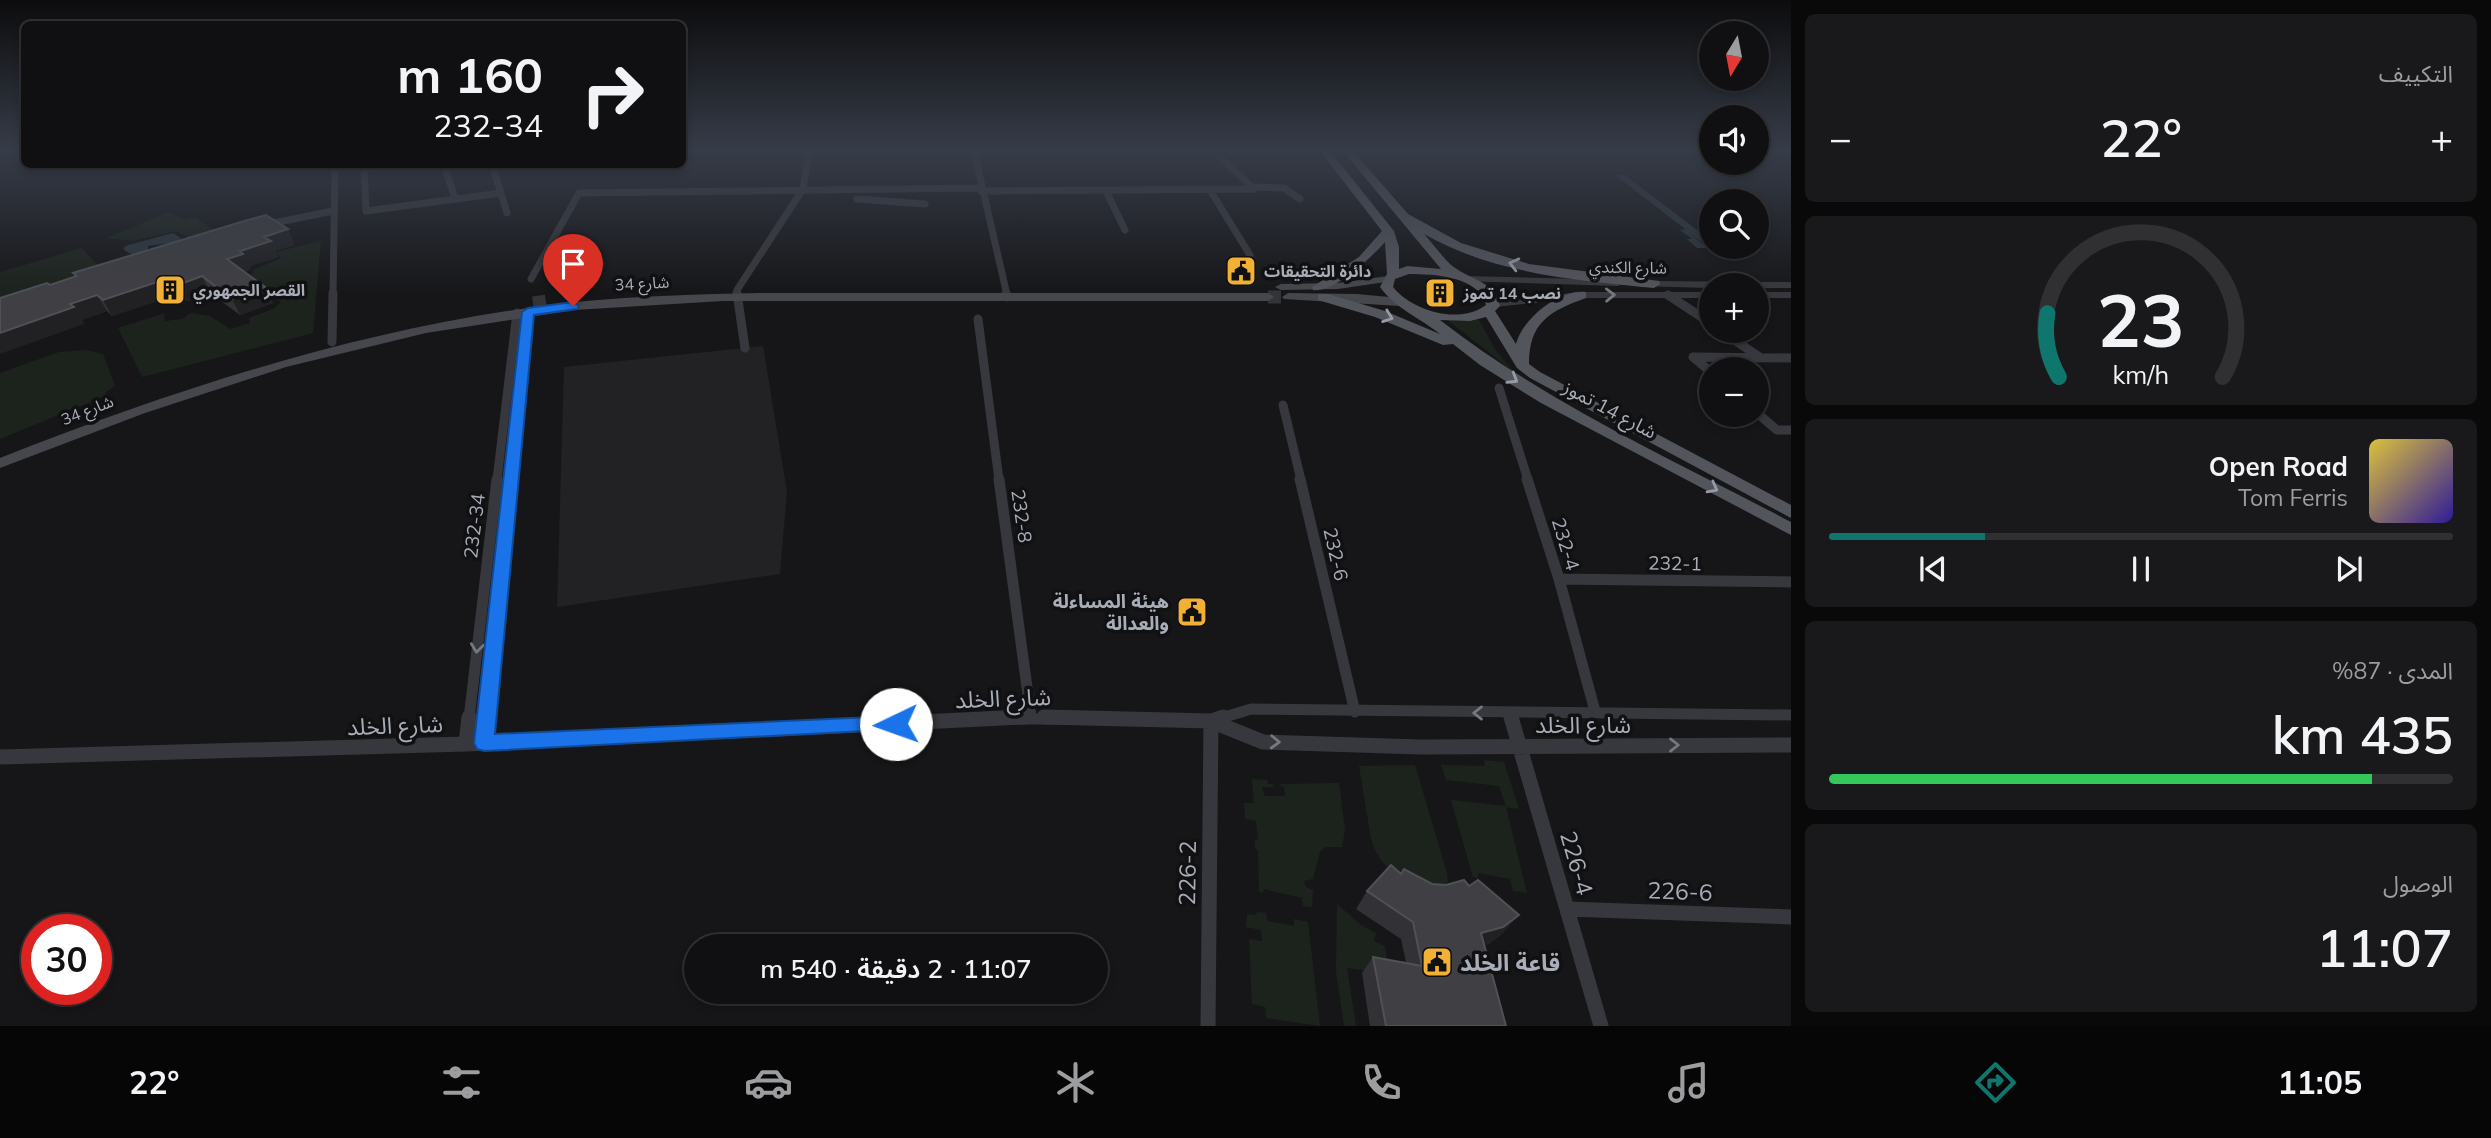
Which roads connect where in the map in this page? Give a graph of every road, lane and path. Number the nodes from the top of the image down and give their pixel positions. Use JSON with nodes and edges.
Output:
{"nodes":[{"id":1,"x":334,"y":199,"type":"edge"},
{"id":2,"x":365,"y":199,"type":"edge"},
{"id":3,"x":455,"y":199,"type":"edge"},
{"id":4,"x":503,"y":199,"type":"edge"},
{"id":5,"x":576,"y":199,"type":"edge"},
{"id":6,"x":797,"y":199,"type":"edge"},
{"id":7,"x":857,"y":199,"type":"edge"},
{"id":8,"x":983,"y":199,"type":"edge"},
{"id":9,"x":1110,"y":199,"type":"edge"},
{"id":10,"x":1215,"y":199,"type":"edge"},
{"id":11,"x":1363,"y":199,"type":"edge"},
{"id":12,"x":1389,"y":199,"type":"edge"},
{"id":13,"x":925,"y":204,"type":"dead end"},
{"id":14,"x":333,"y":211,"type":"junction"},
{"id":15,"x":507,"y":213,"type":"dead end"},
{"id":16,"x":1404,"y":217,"type":"junction"},
{"id":17,"x":258,"y":227,"type":"edge"},
{"id":18,"x":1125,"y":230,"type":"dead end"},
{"id":19,"x":1388,"y":231,"type":"junction"},
{"id":20,"x":1250,"y":255,"type":"dead end"},
{"id":21,"x":1391,"y":277,"type":"junction"},
{"id":22,"x":1461,"y":277,"type":"junction"},
{"id":23,"x":531,"y":279,"type":"dead end"},
{"id":24,"x":1654,"y":284,"type":"junction"},
{"id":25,"x":1791,"y":285,"type":"edge"},
{"id":26,"x":1265,"y":292,"type":"tunnel mouth"},
{"id":27,"x":1284,"y":292,"type":"tunnel mouth"},
{"id":28,"x":1320,"y":292,"type":"junction"},
{"id":29,"x":1006,"y":293,"type":"junction"},
{"id":30,"x":736,"y":294,"type":"junction"},
{"id":31,"x":1581,"y":295,"type":"junction"},
{"id":32,"x":1668,"y":295,"type":"junction"},
{"id":33,"x":1699,"y":295,"type":"edge"},
{"id":34,"x":1769,"y":295,"type":"edge"},
{"id":35,"x":1791,"y":295,"type":"edge"},
{"id":36,"x":547,"y":301,"type":"tunnel mouth"},
{"id":37,"x":1401,"y":302,"type":"junction"},
{"id":38,"x":1491,"y":307,"type":"junction"},
{"id":39,"x":526,"y":309,"type":"junction"},
{"id":40,"x":1418,"y":310,"type":"junction"},
{"id":41,"x":1699,"y":315,"type":"edge"},
{"id":42,"x":978,"y":319,"type":"dead end"},
{"id":43,"x":332,"y":342,"type":"junction"},
{"id":44,"x":1739,"y":343,"type":"edge"},
{"id":45,"x":745,"y":348,"type":"dead end"},
{"id":46,"x":1760,"y":357,"type":"edge"},
{"id":47,"x":1769,"y":358,"type":"edge"},
{"id":48,"x":1791,"y":358,"type":"edge"},
{"id":49,"x":1485,"y":362,"type":"junction"},
{"id":50,"x":1522,"y":365,"type":"junction"},
{"id":51,"x":1499,"y":388,"type":"dead end"},
{"id":52,"x":1283,"y":405,"type":"dead end"},
{"id":53,"x":1769,"y":423,"type":"edge"},
{"id":54,"x":1791,"y":430,"type":"edge"},
{"id":55,"x":0,"y":453,"type":"edge"},
{"id":56,"x":0,"y":463,"type":"edge"},
{"id":57,"x":1791,"y":512,"type":"edge"},
{"id":58,"x":1791,"y":529,"type":"edge"},
{"id":59,"x":1559,"y":579,"type":"junction"},
{"id":60,"x":1791,"y":582,"type":"edge"},
{"id":61,"x":487,"y":711,"type":"junction"},
{"id":62,"x":1595,"y":711,"type":"junction"},
{"id":63,"x":1355,"y":712,"type":"junction"},
{"id":64,"x":469,"y":713,"type":"junction"},
{"id":65,"x":1510,"y":713,"type":"junction"},
{"id":66,"x":1791,"y":715,"type":"edge"},
{"id":67,"x":1031,"y":717,"type":"junction"},
{"id":68,"x":1211,"y":721,"type":"junction"},
{"id":69,"x":484,"y":743,"type":"junction"},
{"id":70,"x":466,"y":744,"type":"junction"},
{"id":71,"x":1519,"y":745,"type":"junction"},
{"id":72,"x":1791,"y":745,"type":"edge"},
{"id":73,"x":0,"y":757,"type":"edge"},
{"id":74,"x":1567,"y":909,"type":"junction"},
{"id":75,"x":1791,"y":917,"type":"edge"},
{"id":76,"x":1208,"y":1026,"type":"edge"},
{"id":77,"x":1601,"y":1026,"type":"edge"}],
"edges":[{"from":1,"to":14,"type":"street"},
{"from":2,"to":3,"type":"street"},
{"from":4,"to":15,"type":"street"},
{"from":5,"to":23,"type":"street"},
{"from":6,"to":30,"type":"street"},
{"from":7,"to":13,"type":"street"},
{"from":8,"to":29,"type":"street"},
{"from":9,"to":18,"type":"street"},
{"from":10,"to":20,"type":"street"},
{"from":11,"to":19,"type":"main road"},
{"from":12,"to":16,"type":"main road"},
{"from":14,"to":17,"type":"street"},
{"from":14,"to":43,"type":"street"},
{"from":16,"to":22,"type":"main road"},
{"from":24,"to":16,"type":"main road","one_way":true},
{"from":19,"to":21,"type":"main road"},
{"from":19,"to":28,"type":"main road"},
{"from":21,"to":22,"type":"main road"},
{"from":21,"to":28,"type":"main road"},
{"from":21,"to":37,"type":"main road"},
{"from":22,"to":24,"type":"street","name":"شارع الكندي"},
{"from":22,"to":38,"type":"main road","name":"شارع 14 تموز"},
{"from":24,"to":25,"type":"street","name":"شارع الكندي"},
{"from":26,"to":29,"type":"main road","name":"شارع 34"},
{"from":27,"to":28,"type":"main road"},
{"from":28,"to":37,"type":"main road"},
{"from":28,"to":49,"type":"main road","one_way":true},
{"from":29,"to":30,"type":"main road","name":"شارع 34"},
{"from":30,"to":36,"type":"main road","name":"شارع 34"},
{"from":30,"to":39,"type":"main road","name":"شارع 34"},
{"from":30,"to":45,"type":"street"},
{"from":31,"to":32,"type":"street","name":"شارع الكندي","one_way":true},
{"from":31,"to":38,"type":"street","name":"شارع الكندي"},
{"from":31,"to":50,"type":"main road"},
{"from":32,"to":33,"type":"street","name":"شارع الكندي"},
{"from":32,"to":41,"type":"street"},
{"from":34,"to":35,"type":"street"},
{"from":37,"to":40,"type":"main road"},
{"from":38,"to":40,"type":"main road"},
{"from":38,"to":50,"type":"main road","name":"شارع 14 تموز"},
{"from":39,"to":43,"type":"main road","name":"شارع 34"},
{"from":39,"to":56,"type":"main road","name":"شارع 34"},
{"from":39,"to":61,"type":"street","name":"232-34"},
{"from":39,"to":64,"type":"street","name":"232-34","one_way":true},
{"from":40,"to":49,"type":"main road","name":"شارع 14 تموز"},
{"from":42,"to":67,"type":"street","name":"232-8"},
{"from":43,"to":55,"type":"main road","name":"شارع 34"},
{"from":44,"to":46,"type":"street"},
{"from":47,"to":48,"type":"street"},
{"from":49,"to":58,"type":"main road","name":"شارع 14 تموز","one_way":true},
{"from":50,"to":57,"type":"main road","name":"شارع 14 تموز"},
{"from":51,"to":59,"type":"street","name":"232-4"},
{"from":52,"to":63,"type":"street","name":"232-6"},
{"from":53,"to":54,"type":"street"},
{"from":59,"to":60,"type":"street","name":"232-1"},
{"from":59,"to":62,"type":"street","name":"232-4"},
{"from":61,"to":64,"type":"street"},
{"from":61,"to":69,"type":"street","name":"232-34"},
{"from":62,"to":65,"type":"street","name":"شارع الخلد"},
{"from":62,"to":66,"type":"street","name":"شارع الخلد"},
{"from":65,"to":63,"type":"street","name":"شارع الخلد","one_way":true},
{"from":63,"to":68,"type":"street","name":"شارع الخلد"},
{"from":64,"to":70,"type":"street","name":"232-34"},
{"from":65,"to":71,"type":"street","name":"226-4"},
{"from":67,"to":68,"type":"street","name":"شارع الخلد"},
{"from":67,"to":69,"type":"street","name":"شارع الخلد"},
{"from":68,"to":71,"type":"street","name":"شارع الخلد","one_way":true},
{"from":68,"to":76,"type":"street","name":"226-2"},
{"from":69,"to":70,"type":"street","name":"شارع الخلد"},
{"from":70,"to":73,"type":"street","name":"شارع الخلد"},
{"from":71,"to":72,"type":"street","name":"شارع الخلد","one_way":true},
{"from":71,"to":74,"type":"street","name":"226-4"},
{"from":74,"to":75,"type":"street","name":"226-6"},
{"from":74,"to":77,"type":"street","name":"226-4"}]}
